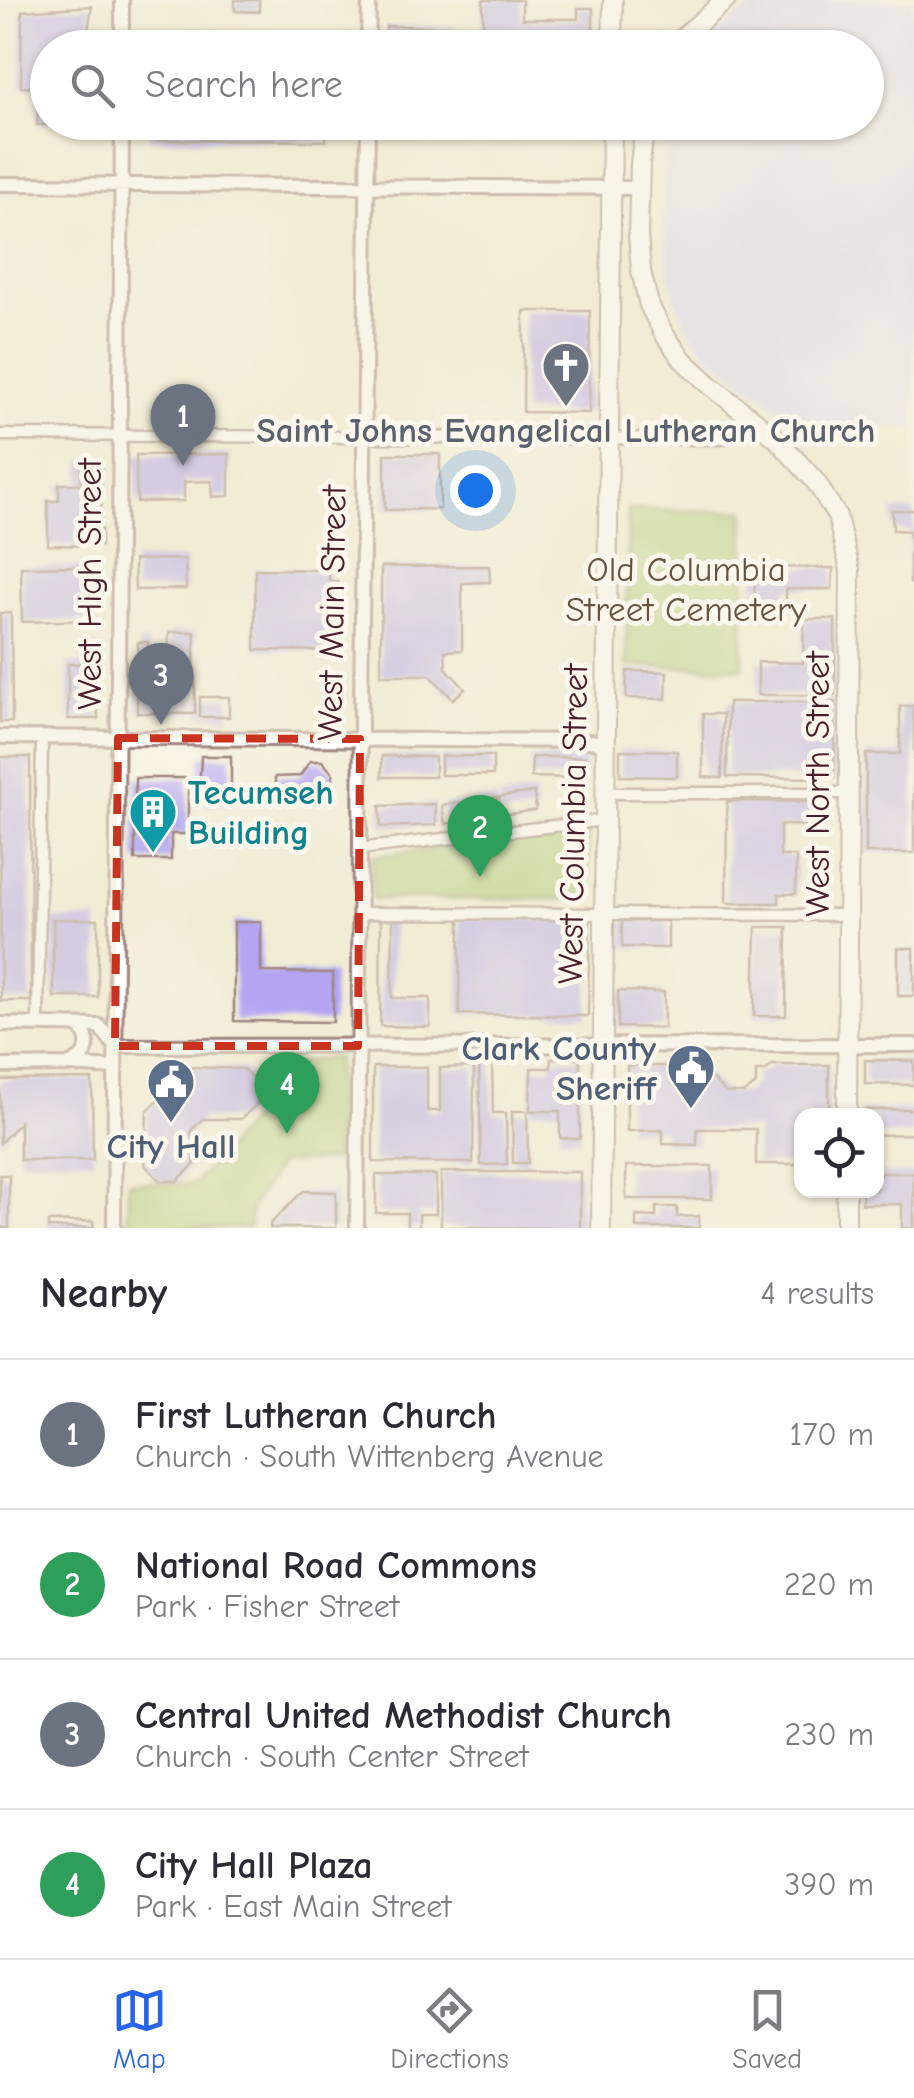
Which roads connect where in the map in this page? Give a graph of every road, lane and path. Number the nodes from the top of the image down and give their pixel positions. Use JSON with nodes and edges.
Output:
{"nodes":[{"id":1,"x":122,"y":0,"type":"edge"},
{"id":2,"x":369,"y":0,"type":"edge"},
{"id":3,"x":612,"y":0,"type":"edge"},
{"id":4,"x":726,"y":0,"type":"edge"},
{"id":5,"x":122,"y":30,"type":"edge"},
{"id":6,"x":368,"y":30,"type":"edge"},
{"id":7,"x":612,"y":30,"type":"edge"},
{"id":8,"x":692,"y":30,"type":"edge"},
{"id":9,"x":122,"y":140,"type":"edge"},
{"id":10,"x":368,"y":140,"type":"edge"},
{"id":11,"x":612,"y":140,"type":"edge"},
{"id":12,"x":643,"y":140,"type":"edge"},
{"id":13,"x":0,"y":184,"type":"edge"},
{"id":14,"x":121,"y":184,"type":"junction"},
{"id":15,"x":367,"y":185,"type":"junction"},
{"id":16,"x":612,"y":186,"type":"junction"},
{"id":17,"x":638,"y":188,"type":"junction"},
{"id":18,"x":0,"y":435,"type":"edge"},
{"id":19,"x":120,"y":435,"type":"junction"},
{"id":20,"x":366,"y":436,"type":"junction"},
{"id":21,"x":609,"y":438,"type":"junction"},
{"id":22,"x":722,"y":439,"type":"dead end"},
{"id":23,"x":0,"y":737,"type":"edge"},
{"id":24,"x":42,"y":738,"type":"junction"},
{"id":25,"x":118,"y":738,"type":"junction"},
{"id":26,"x":360,"y":739,"type":"junction"},
{"id":27,"x":606,"y":744,"type":"junction"},
{"id":28,"x":605,"y":793,"type":"junction"},
{"id":29,"x":850,"y":793,"type":"junction"},
{"id":30,"x":605,"y":820,"type":"junction"},
{"id":31,"x":359,"y":849,"type":"junction"},
{"id":32,"x":359,"y":912,"type":"junction"},
{"id":33,"x":604,"y":913,"type":"junction"},
{"id":34,"x":849,"y":915,"type":"junction"},
{"id":35,"x":0,"y":1024,"type":"edge"},
{"id":36,"x":38,"y":1024,"type":"junction"},
{"id":37,"x":80,"y":1026,"type":"junction"},
{"id":38,"x":847,"y":1044,"type":"junction"},
{"id":39,"x":603,"y":1045,"type":"junction"},
{"id":40,"x":914,"y":1045,"type":"edge"},
{"id":41,"x":115,"y":1046,"type":"junction"},
{"id":42,"x":358,"y":1046,"type":"junction"},
{"id":43,"x":68,"y":1065,"type":"junction"},
{"id":44,"x":0,"y":1066,"type":"edge"},
{"id":45,"x":115,"y":1068,"type":"junction"},
{"id":46,"x":847,"y":1108,"type":"edge"},
{"id":47,"x":846,"y":1198,"type":"edge"},
{"id":48,"x":114,"y":1228,"type":"edge"},
{"id":49,"x":357,"y":1228,"type":"edge"},
{"id":50,"x":602,"y":1228,"type":"edge"},
{"id":51,"x":846,"y":1228,"type":"edge"}],
"edges":[{"from":1,"to":5,"type":"street"},
{"from":2,"to":6,"type":"street"},
{"from":3,"to":7,"type":"main road"},
{"from":4,"to":8,"type":"main road"},
{"from":9,"to":14,"type":"street","name":"West High Street"},
{"from":10,"to":15,"type":"street","name":"West Main Street"},
{"from":11,"to":16,"type":"main road","name":"West Columbia Street"},
{"from":12,"to":17,"type":"main road","name":"West North Street"},
{"from":13,"to":14,"type":"street"},
{"from":14,"to":15,"type":"street"},
{"from":14,"to":19,"type":"street","name":"West High Street"},
{"from":15,"to":16,"type":"street"},
{"from":15,"to":20,"type":"street","name":"West Main Street"},
{"from":16,"to":17,"type":"street"},
{"from":16,"to":21,"type":"main road","name":"West Columbia Street"},
{"from":17,"to":29,"type":"main road","name":"West North Street"},
{"from":18,"to":19,"type":"street"},
{"from":19,"to":20,"type":"street"},
{"from":19,"to":25,"type":"street","name":"West High Street"},
{"from":20,"to":21,"type":"street"},
{"from":20,"to":26,"type":"street","name":"West Main Street"},
{"from":21,"to":22,"type":"street"},
{"from":21,"to":27,"type":"main road","name":"West Columbia Street"},
{"from":23,"to":24,"type":"street"},
{"from":24,"to":25,"type":"street"},
{"from":24,"to":36,"type":"street"},
{"from":25,"to":26,"type":"street"},
{"from":25,"to":41,"type":"street","name":"West High Street"},
{"from":26,"to":27,"type":"street"},
{"from":26,"to":31,"type":"street","name":"West Main Street"},
{"from":27,"to":28,"type":"main road","name":"West Columbia Street"},
{"from":28,"to":29,"type":"street"},
{"from":28,"to":30,"type":"main road","name":"West Columbia Street"},
{"from":29,"to":34,"type":"main road","name":"West North Street"},
{"from":30,"to":31,"type":"street"},
{"from":30,"to":33,"type":"main road","name":"West Columbia Street"},
{"from":31,"to":32,"type":"street","name":"West Main Street"},
{"from":32,"to":33,"type":"street"},
{"from":32,"to":42,"type":"street","name":"West Main Street"},
{"from":33,"to":34,"type":"street"},
{"from":33,"to":39,"type":"main road","name":"West Columbia Street"},
{"from":34,"to":38,"type":"main road","name":"West North Street"},
{"from":35,"to":36,"type":"street"},
{"from":36,"to":37,"type":"street"},
{"from":37,"to":41,"type":"street"},
{"from":37,"to":43,"type":"street"},
{"from":38,"to":39,"type":"street"},
{"from":38,"to":40,"type":"street"},
{"from":38,"to":46,"type":"main road","name":"West North Street"},
{"from":39,"to":42,"type":"street"},
{"from":39,"to":50,"type":"main road","name":"West Columbia Street"},
{"from":41,"to":42,"type":"street"},
{"from":41,"to":45,"type":"street","name":"West High Street"},
{"from":42,"to":49,"type":"street","name":"West Main Street"},
{"from":43,"to":44,"type":"street"},
{"from":43,"to":45,"type":"street"},
{"from":45,"to":48,"type":"street","name":"West High Street"},
{"from":47,"to":51,"type":"main road"}]}
